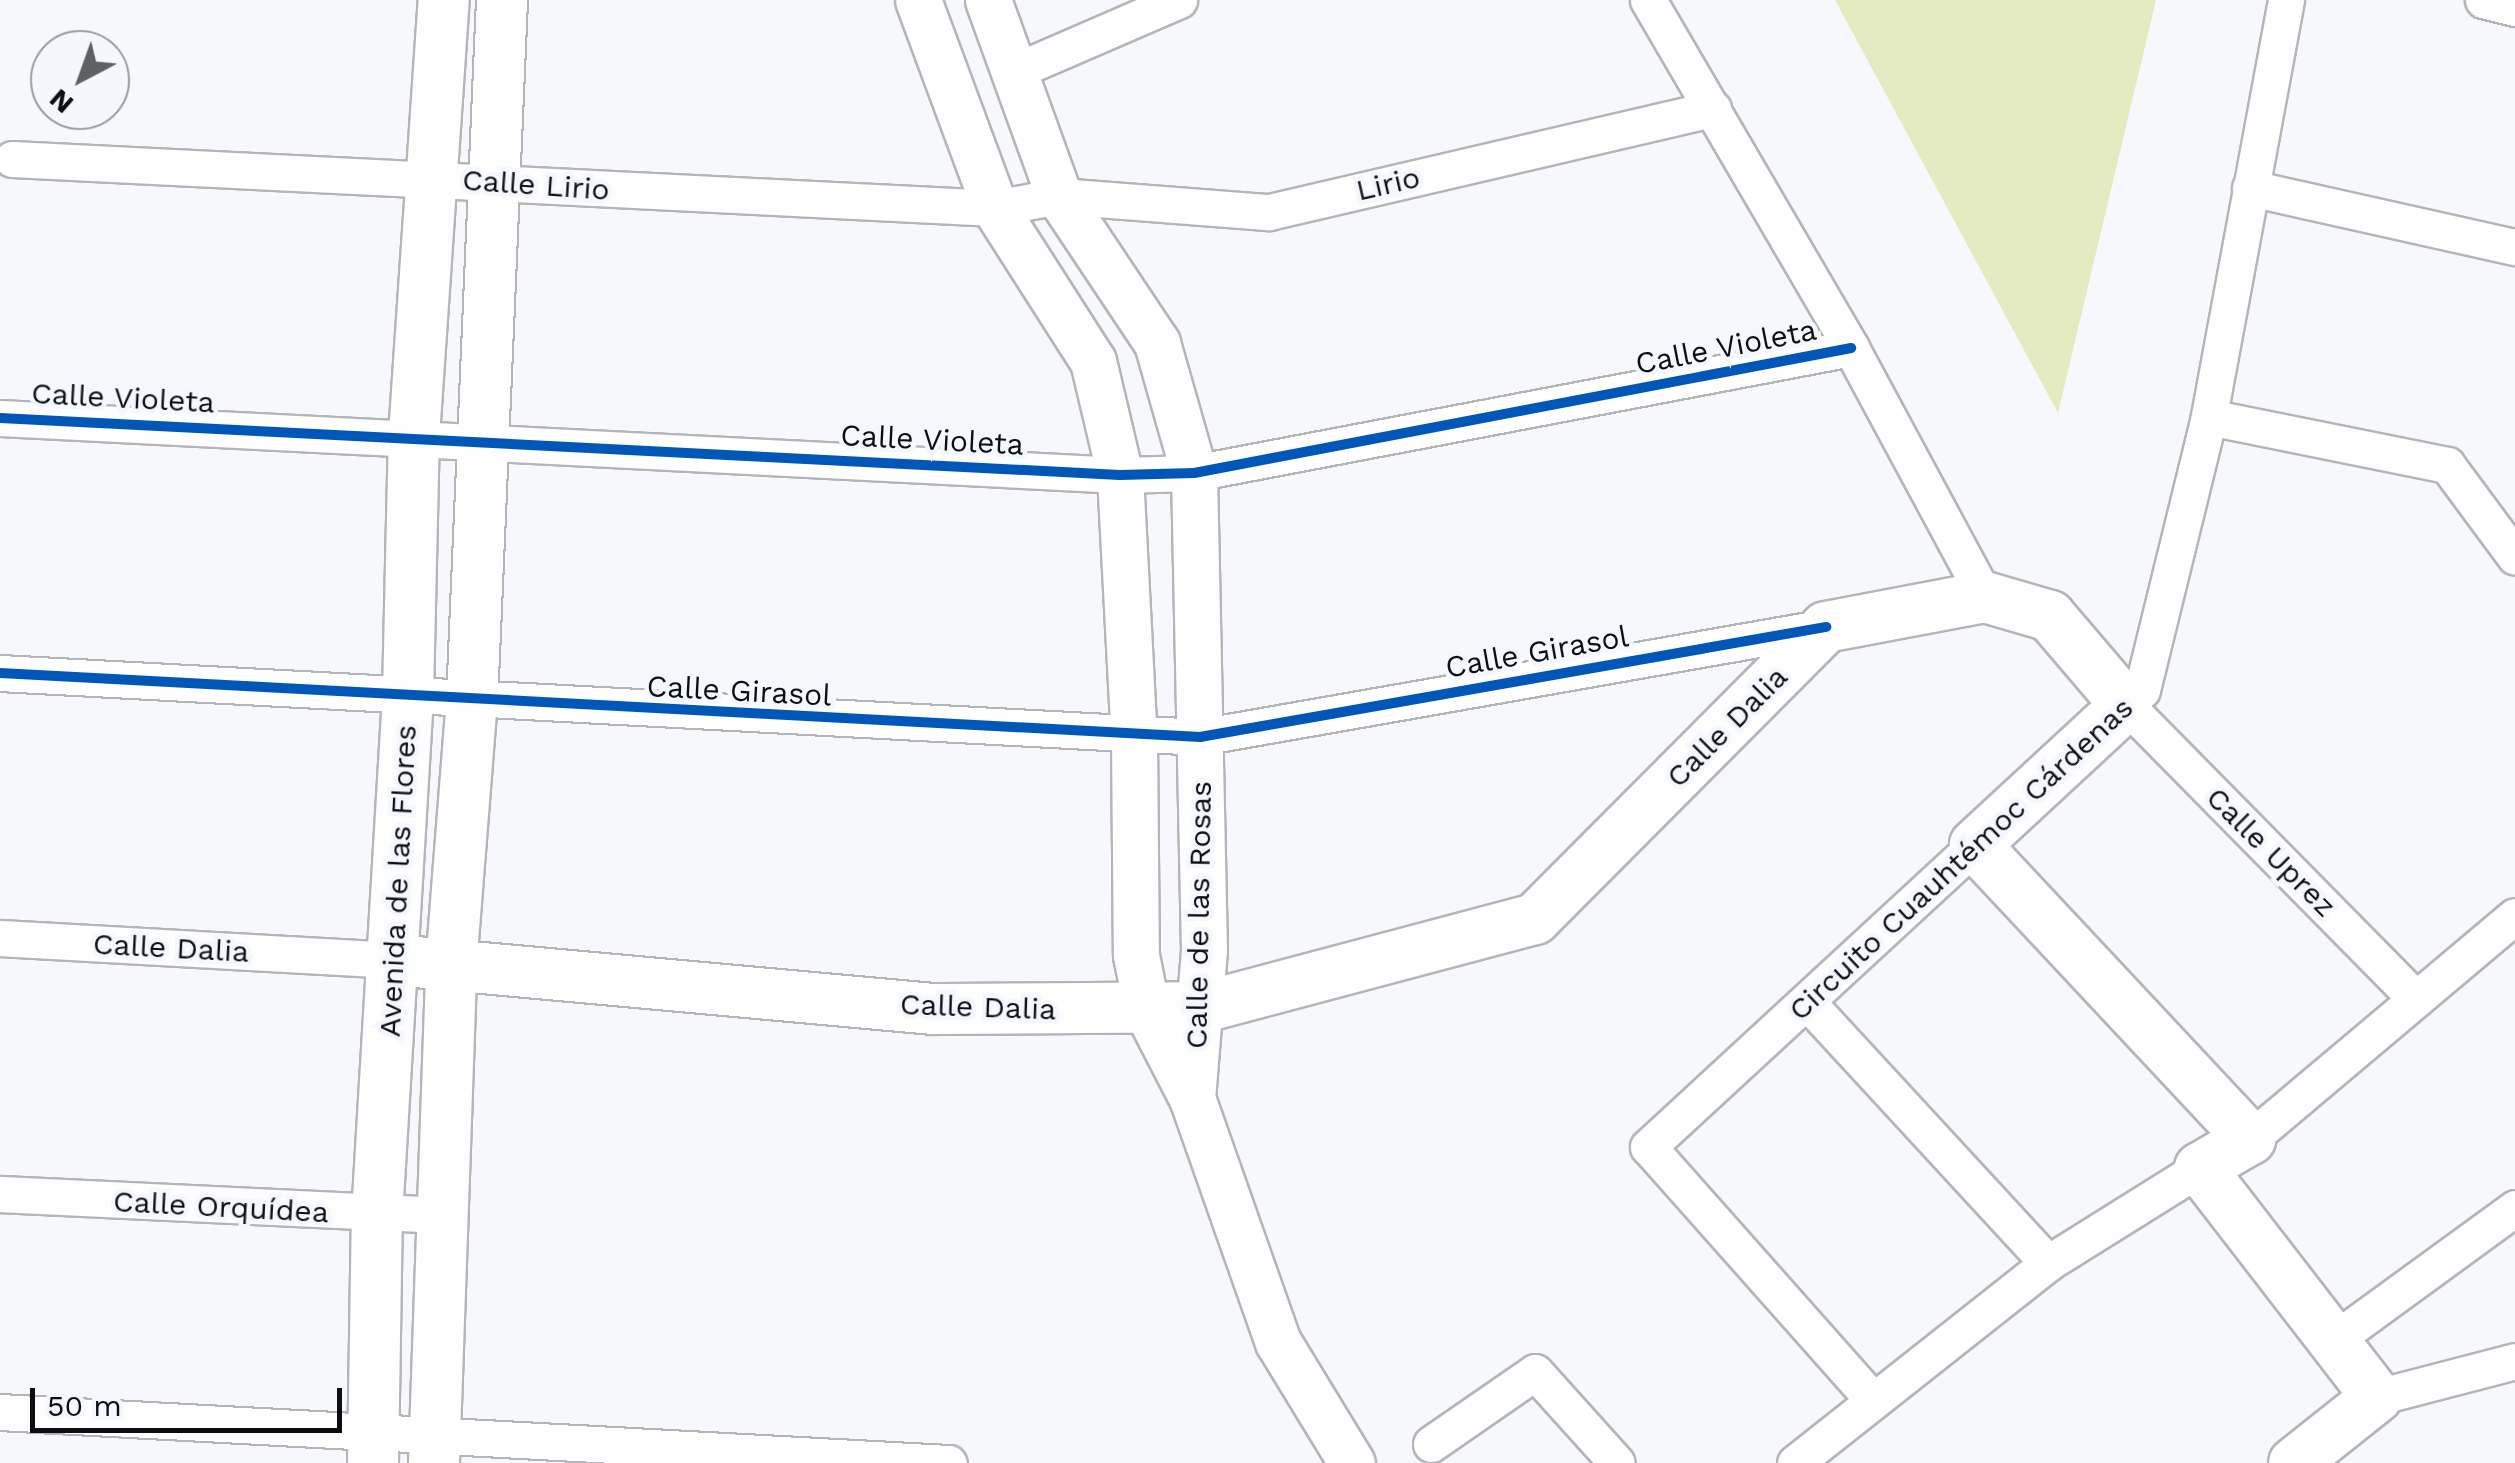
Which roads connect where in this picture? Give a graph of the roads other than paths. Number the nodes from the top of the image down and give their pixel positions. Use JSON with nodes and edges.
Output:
{"nodes":[{"id":1,"x":444,"y":0,"type":"edge"},
{"id":2,"x":502,"y":0,"type":"edge"},
{"id":3,"x":918,"y":0,"type":"edge"},
{"id":4,"x":988,"y":0,"type":"edge"},
{"id":5,"x":1178,"y":0,"type":"edge"},
{"id":6,"x":1648,"y":0,"type":"edge"},
{"id":7,"x":2286,"y":0,"type":"edge"},
{"id":8,"x":2483,"y":0,"type":"edge"},
{"id":9,"x":2515,"y":8,"type":"edge"},
{"id":10,"x":1014,"y":72,"type":"junction"},
{"id":11,"x":1712,"y":109,"type":"junction"},
{"id":12,"x":12,"y":158,"type":"dead end"},
{"id":13,"x":436,"y":178,"type":"junction"},
{"id":14,"x":498,"y":184,"type":"junction"},
{"id":15,"x":2250,"y":188,"type":"junction"},
{"id":16,"x":1059,"y":196,"type":"junction"},
{"id":17,"x":995,"y":208,"type":"junction"},
{"id":18,"x":2515,"y":247,"type":"edge"},
{"id":19,"x":1851,"y":348,"type":"junction"},
{"id":20,"x":0,"y":418,"type":"edge"},
{"id":21,"x":2209,"y":418,"type":"junction"},
{"id":22,"x":414,"y":436,"type":"junction"},
{"id":23,"x":485,"y":442,"type":"junction"},
{"id":24,"x":1194,"y":473,"type":"junction"},
{"id":25,"x":1120,"y":475,"type":"junction"},
{"id":26,"x":2515,"y":556,"type":"edge"},
{"id":27,"x":1986,"y":598,"type":"junction"},
{"id":28,"x":1826,"y":627,"type":"junction"},
{"id":29,"x":0,"y":672,"type":"edge"},
{"id":30,"x":408,"y":695,"type":"junction"},
{"id":31,"x":472,"y":702,"type":"junction"},
{"id":32,"x":2126,"y":705,"type":"junction"},
{"id":33,"x":1200,"y":737,"type":"junction"},
{"id":34,"x":1134,"y":738,"type":"junction"},
{"id":35,"x":1975,"y":844,"type":"junction"},
{"id":36,"x":2515,"y":916,"type":"edge"},
{"id":37,"x":0,"y":938,"type":"edge"},
{"id":38,"x":394,"y":960,"type":"junction"},
{"id":39,"x":451,"y":966,"type":"junction"},
{"id":40,"x":2416,"y":1000,"type":"junction"},
{"id":41,"x":1808,"y":1004,"type":"junction"},
{"id":42,"x":1204,"y":1007,"type":"junction"},
{"id":43,"x":1146,"y":1010,"type":"junction"},
{"id":44,"x":1192,"y":1098,"type":"junction"},
{"id":45,"x":2250,"y":1139,"type":"junction"},
{"id":46,"x":2200,"y":1168,"type":"junction"},
{"id":47,"x":0,"y":1194,"type":"edge"},
{"id":48,"x":2515,"y":1208,"type":"edge"},
{"id":49,"x":442,"y":1215,"type":"junction"},
{"id":50,"x":377,"y":1216,"type":"junction"},
{"id":51,"x":2048,"y":1263,"type":"junction"},
{"id":52,"x":2334,"y":1340,"type":"junction"},
{"id":53,"x":2515,"y":1361,"type":"edge"},
{"id":54,"x":2377,"y":1397,"type":"junction"},
{"id":55,"x":1872,"y":1398,"type":"junction"},
{"id":56,"x":0,"y":1412,"type":"edge"},
{"id":57,"x":1431,"y":1444,"type":"dead end"},
{"id":58,"x":373,"y":1449,"type":"edge"},
{"id":59,"x":434,"y":1450,"type":"edge"},
{"id":60,"x":948,"y":1463,"type":"edge"},
{"id":61,"x":1352,"y":1463,"type":"edge"},
{"id":62,"x":1617,"y":1463,"type":"edge"},
{"id":63,"x":1794,"y":1463,"type":"edge"},
{"id":64,"x":2294,"y":1463,"type":"edge"}],
"edges":[{"from":1,"to":13,"type":"main road","name":"Avenida de las Flores"},
{"from":2,"to":14,"type":"main road","name":"Avenida de las Flores"},
{"from":3,"to":17,"type":"street","name":"Calle de las Rosas"},
{"from":4,"to":10,"type":"street","name":"Calle de las Rosas"},
{"from":5,"to":10,"type":"street"},
{"from":6,"to":11,"type":"street"},
{"from":7,"to":15,"type":"street","name":"Circuito Cuauhtémoc Cárdenas"},
{"from":8,"to":9,"type":"street"},
{"from":10,"to":16,"type":"street","name":"Calle de las Rosas"},
{"from":11,"to":16,"type":"street","name":"Lirio"},
{"from":11,"to":19,"type":"street"},
{"from":12,"to":13,"type":"street","name":"Calle Lirio"},
{"from":13,"to":14,"type":"street","name":"Calle Lirio"},
{"from":13,"to":22,"type":"main road","name":"Avenida de las Flores"},
{"from":14,"to":17,"type":"street","name":"Calle Lirio"},
{"from":14,"to":23,"type":"main road","name":"Avenida de las Flores"},
{"from":15,"to":18,"type":"street"},
{"from":15,"to":21,"type":"street","name":"Circuito Cuauhtémoc Cárdenas"},
{"from":16,"to":17,"type":"street","name":"Calle Lirio"},
{"from":16,"to":24,"type":"street","name":"Calle de las Rosas"},
{"from":17,"to":25,"type":"street","name":"Calle de las Rosas"},
{"from":19,"to":24,"type":"street","name":"Calle Violeta"},
{"from":19,"to":27,"type":"street"},
{"from":20,"to":22,"type":"street","name":"Calle Violeta"},
{"from":21,"to":26,"type":"street"},
{"from":21,"to":32,"type":"street","name":"Circuito Cuauhtémoc Cárdenas"},
{"from":22,"to":23,"type":"street","name":"Calle Violeta"},
{"from":22,"to":30,"type":"main road","name":"Avenida de las Flores"},
{"from":23,"to":25,"type":"street","name":"Calle Violeta"},
{"from":23,"to":31,"type":"main road","name":"Avenida de las Flores"},
{"from":24,"to":25,"type":"street","name":"Calle Violeta"},
{"from":24,"to":33,"type":"street","name":"Calle de las Rosas"},
{"from":25,"to":34,"type":"street","name":"Calle de las Rosas"},
{"from":27,"to":28,"type":"main road","name":"Calle Girasol"},
{"from":27,"to":32,"type":"main road","name":"Calle Girasol"},
{"from":28,"to":33,"type":"street","name":"Calle Girasol"},
{"from":28,"to":42,"type":"main road","name":"Calle Dalia"},
{"from":29,"to":30,"type":"street","name":"Calle Girasol"},
{"from":30,"to":31,"type":"street","name":"Calle Girasol"},
{"from":30,"to":38,"type":"main road","name":"Avenida de las Flores"},
{"from":31,"to":34,"type":"street","name":"Calle Girasol"},
{"from":31,"to":39,"type":"main road","name":"Avenida de las Flores"},
{"from":32,"to":35,"type":"main road","name":"Circuito Cuauhtémoc Cárdenas"},
{"from":32,"to":40,"type":"street","name":"Calle Uprez"},
{"from":33,"to":34,"type":"street","name":"Calle Girasol"},
{"from":33,"to":42,"type":"street","name":"Calle de las Rosas"},
{"from":34,"to":43,"type":"street","name":"Calle de las Rosas"},
{"from":35,"to":41,"type":"street","name":"Circuito Cuauhtémoc Cárdenas"},
{"from":35,"to":45,"type":"main road"},
{"from":36,"to":40,"type":"street"},
{"from":37,"to":38,"type":"street","name":"Calle Dalia"},
{"from":38,"to":39,"type":"main road","name":"Calle Dalia"},
{"from":38,"to":50,"type":"main road","name":"Avenida de las Flores"},
{"from":39,"to":43,"type":"main road","name":"Calle Dalia"},
{"from":39,"to":49,"type":"main road","name":"Avenida de las Flores"},
{"from":40,"to":45,"type":"street"},
{"from":41,"to":51,"type":"street"},
{"from":41,"to":55,"type":"street","name":"Circuito Cuauhtémoc Cárdenas"},
{"from":42,"to":43,"type":"main road","name":"Calle Dalia"},
{"from":42,"to":44,"type":"street","name":"Calle de las Rosas"},
{"from":43,"to":44,"type":"street","name":"Calle de las Rosas"},
{"from":44,"to":61,"type":"street","name":"Calle de las Rosas"},
{"from":45,"to":46,"type":"main road"},
{"from":46,"to":51,"type":"street"},
{"from":46,"to":52,"type":"main road"},
{"from":47,"to":50,"type":"street","name":"Calle Orquídea"},
{"from":48,"to":52,"type":"street"},
{"from":49,"to":50,"type":"street","name":"Calle Orquídea"},
{"from":49,"to":59,"type":"main road","name":"Avenida de las Flores"},
{"from":50,"to":58,"type":"main road","name":"Avenida de las Flores"},
{"from":51,"to":55,"type":"street"},
{"from":52,"to":54,"type":"main road"},
{"from":53,"to":54,"type":"street"},
{"from":54,"to":64,"type":"main road"},
{"from":55,"to":63,"type":"street"},
{"from":56,"to":58,"type":"street"},
{"from":57,"to":62,"type":"street"},
{"from":58,"to":59,"type":"street"},
{"from":59,"to":60,"type":"street"}]}
